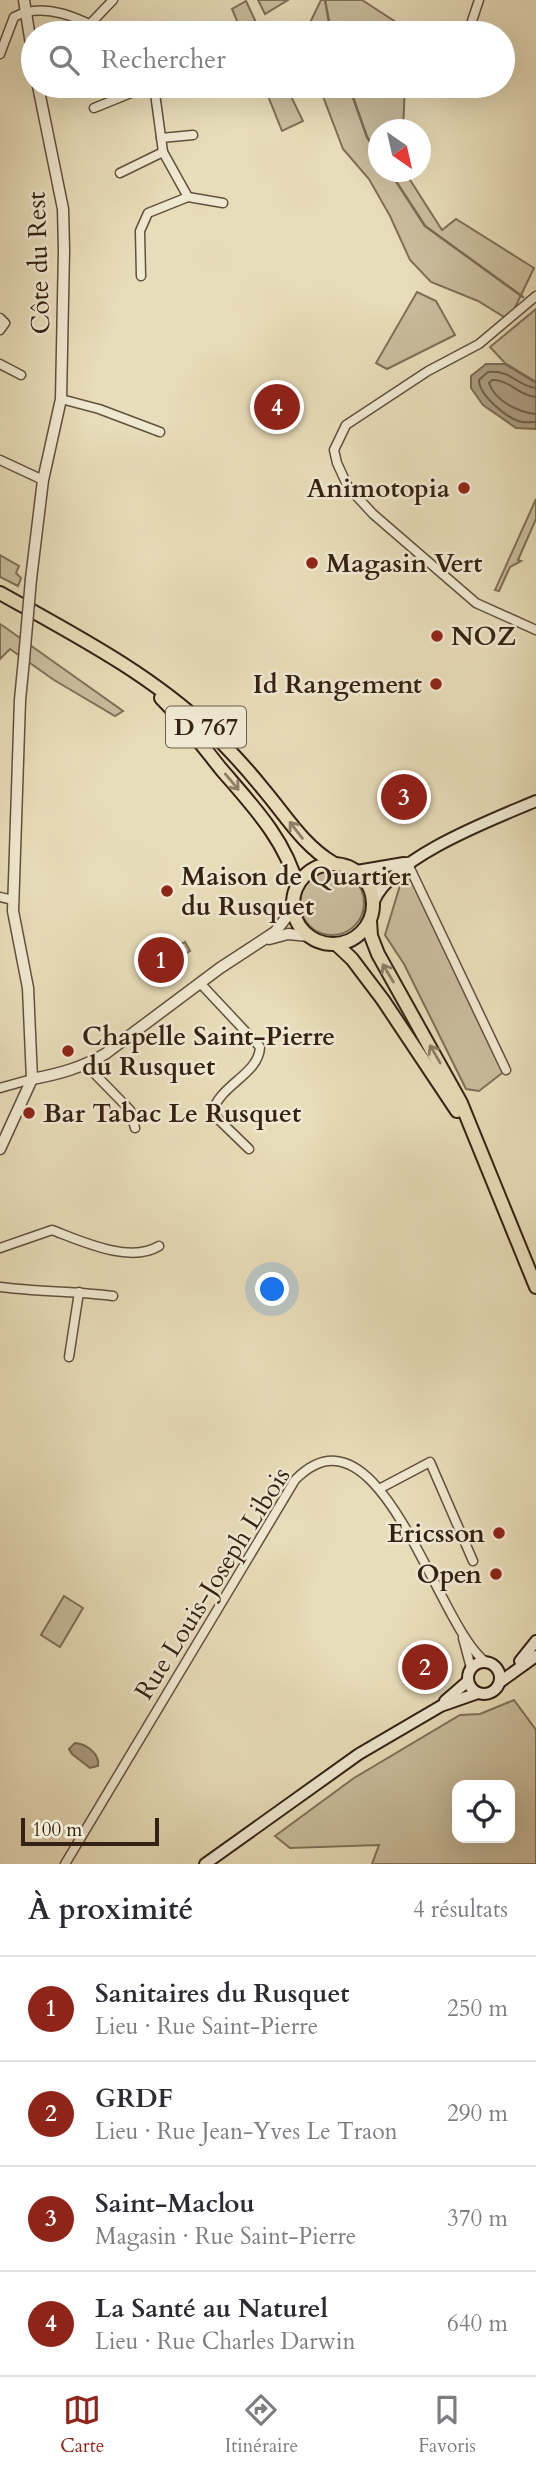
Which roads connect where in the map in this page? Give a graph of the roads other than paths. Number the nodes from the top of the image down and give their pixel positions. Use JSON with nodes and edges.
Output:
{"nodes":[{"id":1,"x":113,"y":0,"type":"edge"},
{"id":2,"x":480,"y":0,"type":"edge"},
{"id":3,"x":25,"y":5,"type":"edge"},
{"id":4,"x":81,"y":21,"type":"edge"},
{"id":5,"x":93,"y":21,"type":"edge"},
{"id":6,"x":472,"y":21,"type":"dead end"},
{"id":7,"x":0,"y":54,"type":"edge"},
{"id":8,"x":40,"y":98,"type":"edge"},
{"id":9,"x":119,"y":98,"type":"edge"},
{"id":10,"x":156,"y":98,"type":"edge"},
{"id":11,"x":94,"y":108,"type":"dead end"},
{"id":12,"x":193,"y":135,"type":"dead end"},
{"id":13,"x":161,"y":138,"type":"junction"},
{"id":14,"x":163,"y":152,"type":"junction"},
{"id":15,"x":120,"y":173,"type":"dead end"},
{"id":16,"x":188,"y":197,"type":"junction"},
{"id":17,"x":223,"y":203,"type":"dead end"},
{"id":18,"x":141,"y":276,"type":"dead end"},
{"id":19,"x":536,"y":296,"type":"edge"},
{"id":20,"x":0,"y":318,"type":"edge"},
{"id":21,"x":0,"y":330,"type":"edge"},
{"id":22,"x":0,"y":364,"type":"edge"},
{"id":23,"x":21,"y":375,"type":"dead end"},
{"id":24,"x":61,"y":399,"type":"junction"},
{"id":25,"x":160,"y":432,"type":"dead end"},
{"id":26,"x":0,"y":460,"type":"edge"},
{"id":27,"x":43,"y":480,"type":"junction"},
{"id":28,"x":0,"y":593,"type":"edge"},
{"id":29,"x":536,"y":630,"type":"edge"},
{"id":30,"x":139,"y":676,"type":"junction"},
{"id":31,"x":536,"y":801,"type":"edge"},
{"id":32,"x":407,"y":862,"type":"junction"},
{"id":33,"x":333,"y":863,"type":"junction"},
{"id":34,"x":357,"y":871,"type":"junction"},
{"id":35,"x":297,"y":886,"type":"junction"},
{"id":36,"x":0,"y":897,"type":"edge"},
{"id":37,"x":13,"y":900,"type":"junction"},
{"id":38,"x":374,"y":901,"type":"junction"},
{"id":39,"x":293,"y":909,"type":"junction"},
{"id":40,"x":370,"y":921,"type":"junction"},
{"id":41,"x":309,"y":936,"type":"junction"},
{"id":42,"x":261,"y":942,"type":"junction"},
{"id":43,"x":336,"y":944,"type":"junction"},
{"id":44,"x":200,"y":983,"type":"junction"},
{"id":45,"x":86,"y":1065,"type":"junction"},
{"id":46,"x":506,"y":1070,"type":"dead end"},
{"id":47,"x":32,"y":1079,"type":"junction"},
{"id":48,"x":0,"y":1088,"type":"edge"},
{"id":49,"x":135,"y":1128,"type":"dead end"},
{"id":50,"x":471,"y":1132,"type":"junction"},
{"id":51,"x":0,"y":1149,"type":"edge"},
{"id":52,"x":249,"y":1149,"type":"dead end"},
{"id":53,"x":159,"y":1246,"type":"dead end"},
{"id":54,"x":0,"y":1248,"type":"edge"},
{"id":55,"x":0,"y":1287,"type":"edge"},
{"id":56,"x":536,"y":1287,"type":"edge"},
{"id":57,"x":79,"y":1292,"type":"junction"},
{"id":58,"x":113,"y":1296,"type":"dead end"},
{"id":59,"x":69,"y":1356,"type":"dead end"},
{"id":60,"x":379,"y":1489,"type":"junction"},
{"id":61,"x":473,"y":1561,"type":"dead end"},
{"id":62,"x":463,"y":1635,"type":"junction"},
{"id":63,"x":536,"y":1641,"type":"edge"},
{"id":64,"x":529,"y":1658,"type":"edge"},
{"id":65,"x":491,"y":1664,"type":"junction"},
{"id":66,"x":471,"y":1668,"type":"junction"},
{"id":67,"x":468,"y":1681,"type":"junction"},
{"id":68,"x":500,"y":1682,"type":"junction"},
{"id":69,"x":478,"y":1693,"type":"junction"},
{"id":70,"x":440,"y":1706,"type":"junction"},
{"id":71,"x":65,"y":1864,"type":"edge"},
{"id":72,"x":205,"y":1864,"type":"edge"}],
"edges":[{"from":1,"to":5,"type":"street"},
{"from":2,"to":6,"type":"street"},
{"from":3,"to":4,"type":"street"},
{"from":3,"to":7,"type":"street"},
{"from":8,"to":24,"type":"street","name":"Côte du Rest"},
{"from":9,"to":11,"type":"street"},
{"from":10,"to":13,"type":"street"},
{"from":12,"to":13,"type":"street"},
{"from":13,"to":14,"type":"street"},
{"from":14,"to":15,"type":"street"},
{"from":14,"to":16,"type":"street"},
{"from":16,"to":17,"type":"street"},
{"from":16,"to":18,"type":"street"},
{"from":19,"to":29,"type":"street"},
{"from":20,"to":21,"type":"street"},
{"from":22,"to":23,"type":"street"},
{"from":24,"to":25,"type":"street"},
{"from":24,"to":27,"type":"street","name":"Côte du Rest"},
{"from":26,"to":27,"type":"street"},
{"from":27,"to":37,"type":"street","name":"Côte du Rest","bridge":true},
{"from":28,"to":30,"type":"main road","number":"D 767"},
{"from":33,"to":30,"type":"main road","number":"D 767","one_way":true},
{"from":30,"to":35,"type":"main road","number":"D 767","one_way":true},
{"from":31,"to":32,"type":"main road"},
{"from":32,"to":34,"type":"main road"},
{"from":32,"to":38,"type":"main road"},
{"from":32,"to":46,"type":"street"},
{"from":33,"to":34,"type":"main road"},
{"from":33,"to":35,"type":"main road"},
{"from":34,"to":38,"type":"main road"},
{"from":35,"to":39,"type":"main road"},
{"from":36,"to":37,"type":"street"},
{"from":37,"to":47,"type":"street","name":"Côte du Rest"},
{"from":38,"to":40,"type":"main road"},
{"from":39,"to":41,"type":"main road"},
{"from":39,"to":42,"type":"street"},
{"from":40,"to":43,"type":"main road"},
{"from":50,"to":40,"type":"main road","one_way":true},
{"from":41,"to":42,"type":"street"},
{"from":41,"to":43,"type":"main road"},
{"from":42,"to":44,"type":"street"},
{"from":43,"to":50,"type":"main road"},
{"from":44,"to":45,"type":"street"},
{"from":44,"to":52,"type":"street"},
{"from":45,"to":47,"type":"street"},
{"from":45,"to":49,"type":"street"},
{"from":47,"to":48,"type":"street"},
{"from":47,"to":51,"type":"street"},
{"from":50,"to":56,"type":"main road"},
{"from":53,"to":54,"type":"street"},
{"from":55,"to":57,"type":"street"},
{"from":57,"to":58,"type":"street"},
{"from":57,"to":59,"type":"street"},
{"from":60,"to":61,"type":"street"},
{"from":60,"to":62,"type":"street","name":"Rue Louis-Joseph Libois"},
{"from":60,"to":71,"type":"street","name":"Rue Louis-Joseph Libois"},
{"from":62,"to":65,"type":"street","name":"Rue Louis-Joseph Libois"},
{"from":62,"to":66,"type":"street","name":"Rue Louis-Joseph Libois"},
{"from":63,"to":64,"type":"main road"},
{"from":64,"to":65,"type":"main road"},
{"from":64,"to":68,"type":"main road"},
{"from":65,"to":66,"type":"main road"},
{"from":65,"to":68,"type":"main road"},
{"from":66,"to":67,"type":"main road"},
{"from":67,"to":69,"type":"main road"},
{"from":67,"to":70,"type":"main road"},
{"from":68,"to":69,"type":"main road"},
{"from":69,"to":70,"type":"main road"},
{"from":70,"to":72,"type":"main road"}]}
